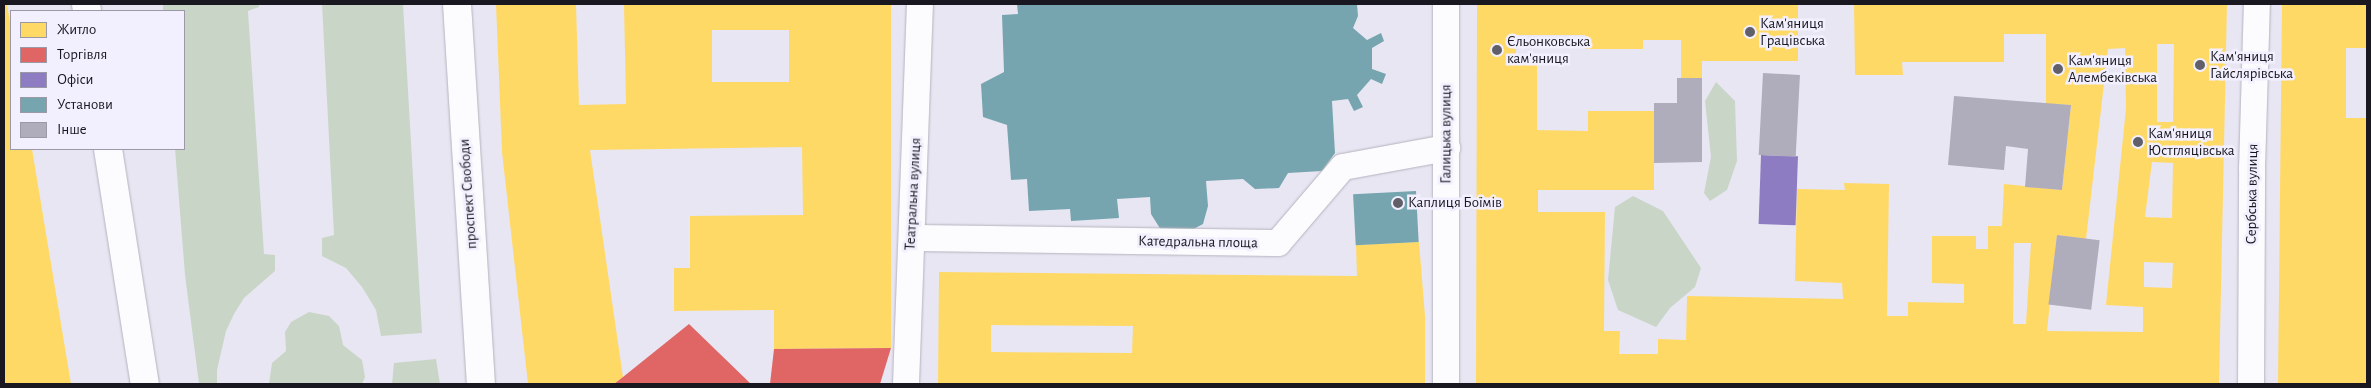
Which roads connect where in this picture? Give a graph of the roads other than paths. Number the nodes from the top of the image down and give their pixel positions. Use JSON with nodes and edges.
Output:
{"nodes":[{"id":1,"x":456,"y":4,"type":"edge"},
{"id":2,"x":920,"y":4,"type":"edge"},
{"id":3,"x":1446,"y":4,"type":"edge"},
{"id":4,"x":2258,"y":4,"type":"edge"},
{"id":5,"x":1447,"y":148,"type":"junction"},
{"id":6,"x":108,"y":150,"type":"edge"},
{"id":7,"x":912,"y":238,"type":"junction"},
{"id":8,"x":145,"y":384,"type":"edge"},
{"id":9,"x":481,"y":384,"type":"edge"},
{"id":10,"x":906,"y":384,"type":"edge"},
{"id":11,"x":1446,"y":384,"type":"edge"},
{"id":12,"x":2251,"y":384,"type":"edge"}],
"edges":[{"from":1,"to":9,"type":"main road","name":"проспект Свободи"},
{"from":2,"to":7,"type":"street","name":"Театральна вулиця"},
{"from":3,"to":5,"type":"street","name":"Галицька вулиця"},
{"from":4,"to":12,"type":"street","name":"Сербська вулиця"},
{"from":5,"to":7,"type":"street","name":"Катедральна площа"},
{"from":5,"to":11,"type":"street","name":"Галицька вулиця"},
{"from":6,"to":8,"type":"main road"},
{"from":7,"to":10,"type":"street","name":"Театральна вулиця"}]}
